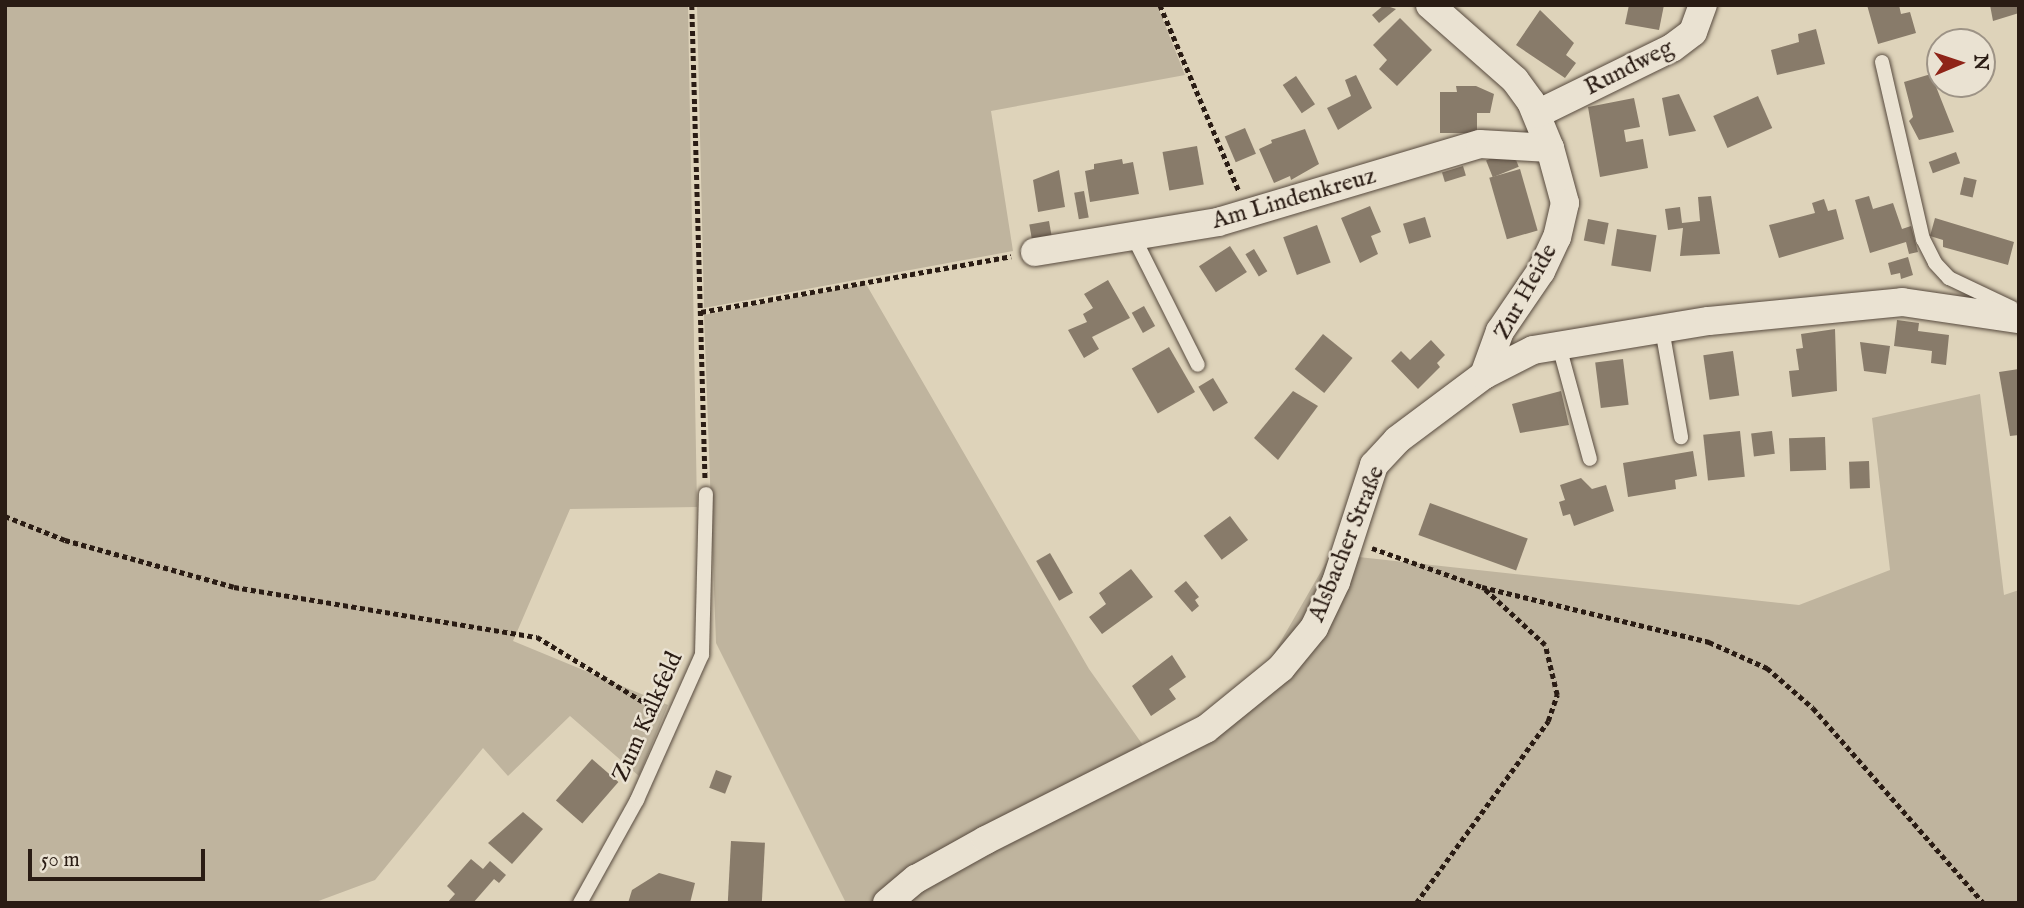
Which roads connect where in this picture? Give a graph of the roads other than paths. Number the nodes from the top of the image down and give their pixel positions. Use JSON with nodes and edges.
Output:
{"nodes":[{"id":1,"x":1430,"y":5,"type":"edge"},
{"id":2,"x":1703,"y":5,"type":"edge"},
{"id":3,"x":1882,"y":62,"type":"dead end"},
{"id":4,"x":1537,"y":114,"type":"junction"},
{"id":5,"x":1550,"y":148,"type":"junction"},
{"id":6,"x":1133,"y":236,"type":"junction"},
{"id":7,"x":1035,"y":252,"type":"road end"},
{"id":8,"x":2019,"y":313,"type":"edge"},
{"id":9,"x":2019,"y":319,"type":"edge"},
{"id":10,"x":1662,"y":329,"type":"junction"},
{"id":11,"x":1559,"y":346,"type":"junction"},
{"id":12,"x":1198,"y":365,"type":"dead end"},
{"id":13,"x":1485,"y":375,"type":"junction"},
{"id":14,"x":1681,"y":437,"type":"dead end"},
{"id":15,"x":1590,"y":459,"type":"dead end"},
{"id":16,"x":706,"y":494,"type":"road end"},
{"id":17,"x":580,"y":903,"type":"edge"},
{"id":18,"x":887,"y":903,"type":"edge"}],
"edges":[{"from":1,"to":4,"type":"street","name":"Zur Heide"},
{"from":2,"to":4,"type":"street","name":"Rundweg"},
{"from":3,"to":8,"type":"lane"},
{"from":4,"to":5,"type":"street","name":"Zur Heide"},
{"from":5,"to":6,"type":"street","name":"Am Lindenkreuz"},
{"from":5,"to":13,"type":"street","name":"Zur Heide"},
{"from":6,"to":7,"type":"street","name":"Am Lindenkreuz"},
{"from":6,"to":12,"type":"lane"},
{"from":9,"to":10,"type":"street","name":"Alsbacher Straße"},
{"from":10,"to":11,"type":"street","name":"Alsbacher Straße"},
{"from":10,"to":14,"type":"lane"},
{"from":11,"to":13,"type":"street","name":"Alsbacher Straße"},
{"from":11,"to":15,"type":"lane"},
{"from":13,"to":18,"type":"street","name":"Alsbacher Straße"},
{"from":16,"to":17,"type":"lane","name":"Zum Kalkfeld"}]}
